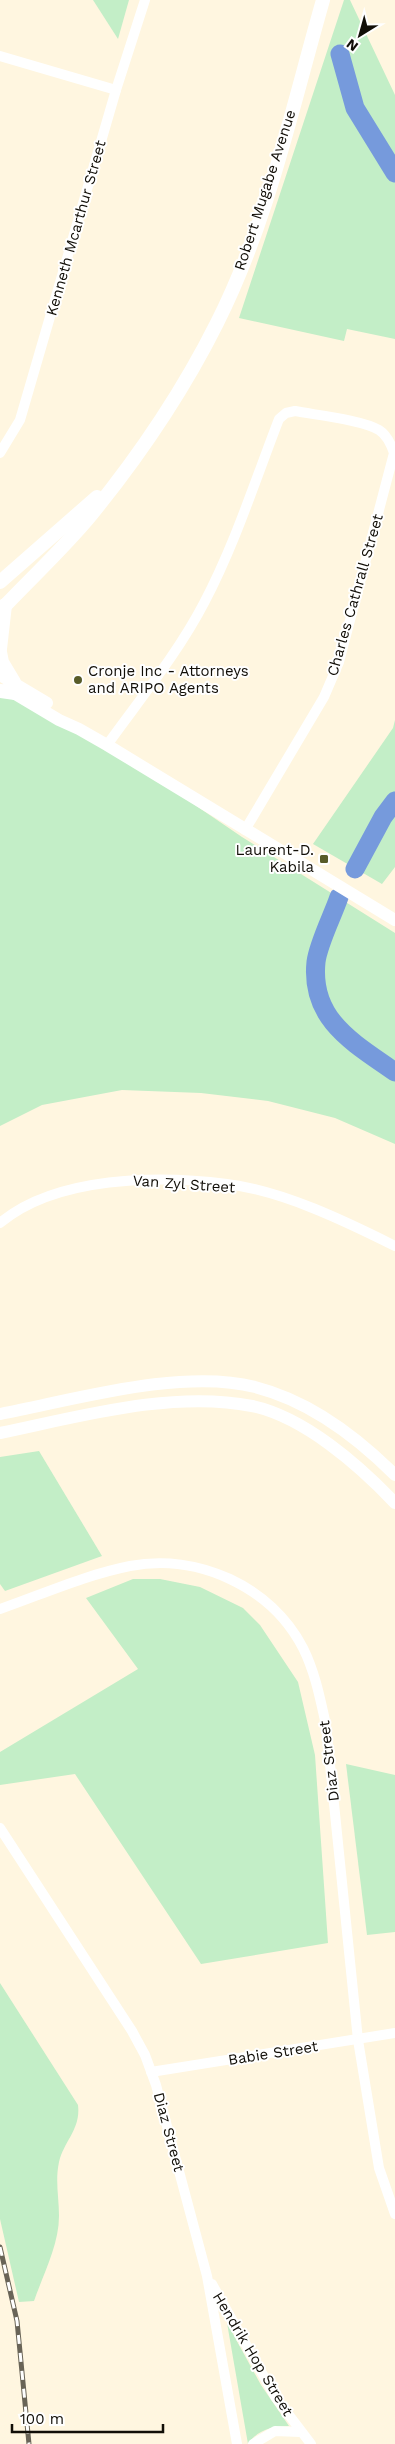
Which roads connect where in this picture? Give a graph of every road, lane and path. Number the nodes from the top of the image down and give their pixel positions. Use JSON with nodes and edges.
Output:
{"nodes":[{"id":1,"x":145,"y":0,"type":"edge"},
{"id":2,"x":323,"y":0,"type":"edge"},
{"id":3,"x":0,"y":56,"type":"edge"},
{"id":4,"x":116,"y":90,"type":"junction"},
{"id":5,"x":0,"y":453,"type":"edge"},
{"id":6,"x":123,"y":473,"type":"junction"},
{"id":7,"x":0,"y":582,"type":"edge"},
{"id":8,"x":3,"y":608,"type":"edge"},
{"id":9,"x":0,"y":650,"type":"edge"},
{"id":10,"x":0,"y":675,"type":"edge"},
{"id":11,"x":0,"y":686,"type":"edge"},
{"id":12,"x":14,"y":688,"type":"junction"},
{"id":13,"x":0,"y":691,"type":"edge"},
{"id":14,"x":107,"y":745,"type":"junction"},
{"id":15,"x":245,"y":830,"type":"junction"},
{"id":16,"x":395,"y":920,"type":"edge"},
{"id":17,"x":0,"y":1223,"type":"edge"},
{"id":18,"x":395,"y":1246,"type":"edge"},
{"id":19,"x":0,"y":1414,"type":"edge"},
{"id":20,"x":0,"y":1433,"type":"edge"},
{"id":21,"x":395,"y":1476,"type":"edge"},
{"id":22,"x":395,"y":1503,"type":"edge"},
{"id":23,"x":0,"y":1609,"type":"edge"},
{"id":24,"x":0,"y":1828,"type":"edge"},
{"id":25,"x":395,"y":2033,"type":"edge"},
{"id":26,"x":358,"y":2040,"type":"junction"},
{"id":27,"x":152,"y":2072,"type":"junction"},
{"id":28,"x":395,"y":2214,"type":"edge"},
{"id":29,"x":207,"y":2276,"type":"junction"},
{"id":30,"x":300,"y":2432,"type":"junction"},
{"id":31,"x":237,"y":2444,"type":"edge"},
{"id":32,"x":253,"y":2444,"type":"edge"},
{"id":33,"x":311,"y":2444,"type":"edge"}],
"edges":[{"from":1,"to":4,"type":"street","name":"Kenneth Mcarthur Street"},
{"from":2,"to":6,"type":"main road","name":"Robert Mugabe Avenue"},
{"from":3,"to":4,"type":"street"},
{"from":4,"to":5,"type":"street","name":"Kenneth Mcarthur Street"},
{"from":6,"to":7,"type":"main road","name":"Robert Mugabe Avenue"},
{"from":6,"to":8,"type":"main road","name":"Robert Mugabe Avenue"},
{"from":8,"to":9,"type":"main road"},
{"from":9,"to":12,"type":"main road"},
{"from":10,"to":12,"type":"street"},
{"from":11,"to":12,"type":"street"},
{"from":12,"to":13,"type":"main road"},
{"from":12,"to":14,"type":"street"},
{"from":14,"to":15,"type":"street"},
{"from":14,"to":15,"type":"street","name":"Charles Cathrall Street"},
{"from":15,"to":16,"type":"street"},
{"from":17,"to":18,"type":"street","name":"Van Zyl Street"},
{"from":19,"to":21,"type":"street"},
{"from":20,"to":22,"type":"street"},
{"from":23,"to":26,"type":"street","name":"Diaz Street"},
{"from":24,"to":27,"type":"street","name":"Diaz Street"},
{"from":25,"to":26,"type":"street","name":"Babie Street"},
{"from":26,"to":27,"type":"street","name":"Babie Street"},
{"from":26,"to":28,"type":"street","name":"Diaz Street"},
{"from":27,"to":29,"type":"street","name":"Diaz Street"},
{"from":29,"to":30,"type":"street","name":"Hendrik Hop Street"},
{"from":29,"to":31,"type":"street","name":"Diaz Street"},
{"from":30,"to":32,"type":"street","name":"Hendrik Hop Street"},
{"from":30,"to":33,"type":"street","name":"Hendrik Hop Street"}]}
